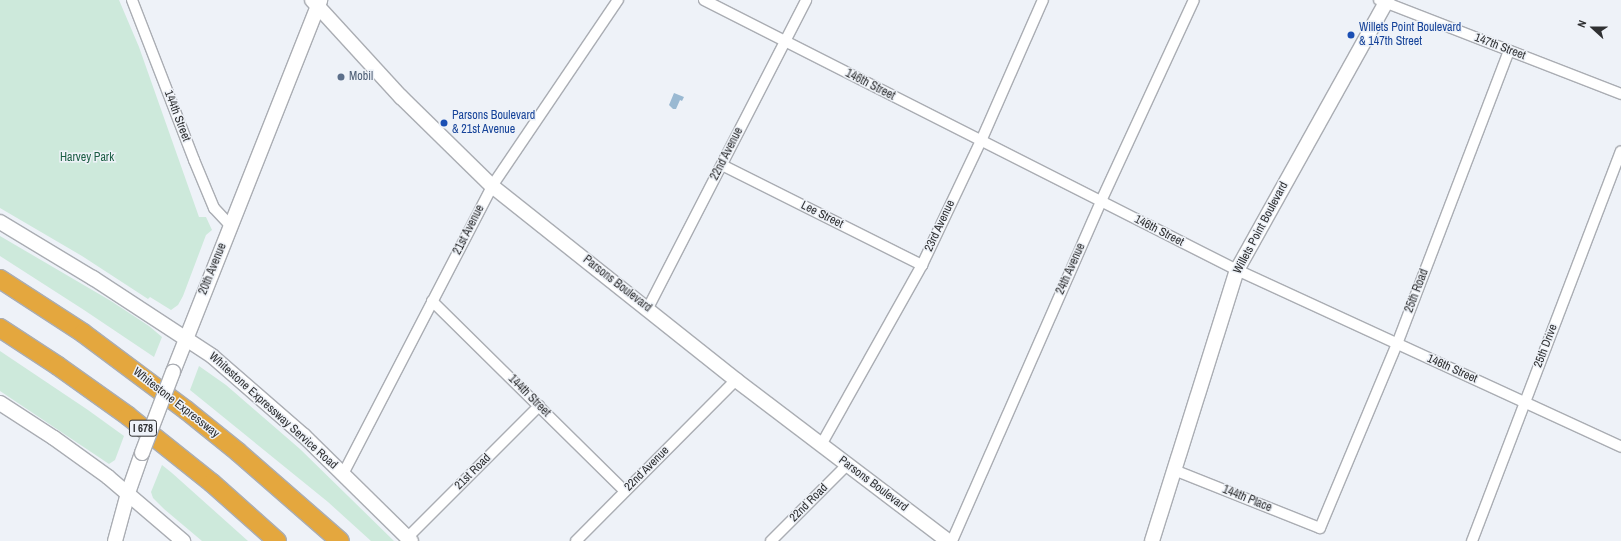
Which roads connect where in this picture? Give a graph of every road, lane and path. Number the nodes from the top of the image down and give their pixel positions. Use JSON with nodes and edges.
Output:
{"nodes":[{"id":1,"x":132,"y":0,"type":"edge"},
{"id":2,"x":618,"y":0,"type":"edge"},
{"id":3,"x":704,"y":0,"type":"edge"},
{"id":4,"x":806,"y":0,"type":"edge"},
{"id":5,"x":1194,"y":0,"type":"edge"},
{"id":6,"x":1040,"y":1,"type":"edge"},
{"id":7,"x":1384,"y":1,"type":"edge"},
{"id":8,"x":316,"y":2,"type":"edge"},
{"id":9,"x":785,"y":41,"type":"junction"},
{"id":10,"x":1509,"y":51,"type":"junction"},
{"id":11,"x":1621,"y":94,"type":"edge"},
{"id":12,"x":981,"y":141,"type":"junction"},
{"id":13,"x":1621,"y":151,"type":"edge"},
{"id":14,"x":722,"y":164,"type":"junction"},
{"id":15,"x":492,"y":186,"type":"junction"},
{"id":16,"x":1101,"y":201,"type":"junction"},
{"id":17,"x":0,"y":222,"type":"edge"},
{"id":18,"x":230,"y":226,"type":"junction"},
{"id":19,"x":922,"y":265,"type":"junction"},
{"id":20,"x":1237,"y":270,"type":"junction"},
{"id":21,"x":0,"y":279,"type":"edge"},
{"id":22,"x":432,"y":301,"type":"junction"},
{"id":23,"x":648,"y":308,"type":"junction"},
{"id":24,"x":0,"y":328,"type":"edge"},
{"id":25,"x":186,"y":338,"type":"junction"},
{"id":26,"x":1397,"y":344,"type":"junction"},
{"id":27,"x":736,"y":380,"type":"junction"},
{"id":28,"x":1525,"y":402,"type":"junction"},
{"id":29,"x":0,"y":403,"type":"edge"},
{"id":30,"x":539,"y":406,"type":"junction"},
{"id":31,"x":821,"y":445,"type":"junction"},
{"id":32,"x":1621,"y":446,"type":"edge"},
{"id":33,"x":847,"y":465,"type":"junction"},
{"id":34,"x":1174,"y":470,"type":"junction"},
{"id":35,"x":343,"y":474,"type":"junction"},
{"id":36,"x":625,"y":491,"type":"junction"},
{"id":37,"x":128,"y":493,"type":"junction"},
{"id":38,"x":1320,"y":528,"type":"joint"},
{"id":39,"x":409,"y":539,"type":"edge"},
{"id":40,"x":115,"y":541,"type":"edge"},
{"id":41,"x":183,"y":541,"type":"edge"},
{"id":42,"x":277,"y":541,"type":"edge"},
{"id":43,"x":340,"y":541,"type":"edge"},
{"id":44,"x":576,"y":541,"type":"edge"},
{"id":45,"x":772,"y":541,"type":"edge"},
{"id":46,"x":948,"y":541,"type":"edge"},
{"id":47,"x":952,"y":541,"type":"edge"},
{"id":48,"x":1152,"y":541,"type":"edge"},
{"id":49,"x":1472,"y":541,"type":"edge"}],
"edges":[{"from":1,"to":18,"type":"street","name":"144th Street"},
{"from":2,"to":15,"type":"street","name":"21st Avenue"},
{"from":3,"to":9,"type":"street","name":"146th Street"},
{"from":4,"to":9,"type":"street","name":"22nd Avenue"},
{"from":5,"to":16,"type":"street","name":"24th Avenue"},
{"from":6,"to":12,"type":"street","name":"23rd Avenue"},
{"from":7,"to":10,"type":"street","name":"147th Street"},
{"from":7,"to":20,"type":"street","name":"Willets Point Boulevard"},
{"from":8,"to":15,"type":"street","name":"Parsons Boulevard"},
{"from":8,"to":18,"type":"street","name":"20th Avenue"},
{"from":9,"to":12,"type":"street","name":"146th Street"},
{"from":9,"to":14,"type":"street","name":"22nd Avenue"},
{"from":10,"to":11,"type":"street","name":"147th Street"},
{"from":10,"to":26,"type":"street","name":"25th Road"},
{"from":12,"to":16,"type":"street","name":"146th Street"},
{"from":12,"to":19,"type":"street","name":"23rd Avenue"},
{"from":13,"to":28,"type":"street","name":"25th Drive"},
{"from":14,"to":19,"type":"street","name":"Lee Street"},
{"from":14,"to":23,"type":"street","name":"22nd Avenue"},
{"from":15,"to":22,"type":"street","name":"21st Avenue"},
{"from":15,"to":23,"type":"street","name":"Parsons Boulevard"},
{"from":16,"to":20,"type":"street","name":"146th Street"},
{"from":16,"to":47,"type":"street","name":"24th Avenue"},
{"from":17,"to":25,"type":"street","name":"Whitestone Expressway Service Road"},
{"from":18,"to":25,"type":"street","name":"20th Avenue"},
{"from":19,"to":31,"type":"street","name":"23rd Avenue"},
{"from":20,"to":26,"type":"street","name":"146th Street"},
{"from":20,"to":34,"type":"street","name":"Willets Point Boulevard"},
{"from":21,"to":43,"type":"highway","name":"Whitestone Expressway"},
{"from":22,"to":30,"type":"street","name":"144th Street"},
{"from":22,"to":35,"type":"street","name":"21st Avenue"},
{"from":23,"to":27,"type":"street","name":"Parsons Boulevard"},
{"from":24,"to":42,"type":"highway","number":"I 678"},
{"from":25,"to":35,"type":"street","name":"Whitestone Expressway Service Road"},
{"from":25,"to":37,"type":"street","name":"20th Avenue","bridge":true},
{"from":26,"to":28,"type":"street","name":"146th Street"},
{"from":26,"to":38,"type":"street","name":"25th Road"},
{"from":27,"to":31,"type":"street","name":"Parsons Boulevard"},
{"from":27,"to":36,"type":"street","name":"22nd Avenue"},
{"from":28,"to":32,"type":"street","name":"146th Street"},
{"from":28,"to":49,"type":"street","name":"25th Drive"},
{"from":29,"to":37,"type":"street"},
{"from":30,"to":36,"type":"street","name":"144th Street"},
{"from":30,"to":39,"type":"street","name":"21st Road"},
{"from":31,"to":33,"type":"street","name":"Parsons Boulevard"},
{"from":33,"to":45,"type":"street","name":"22nd Road"},
{"from":33,"to":46,"type":"street","name":"Parsons Boulevard"},
{"from":34,"to":38,"type":"street","name":"144th Place"},
{"from":34,"to":48,"type":"street","name":"Willets Point Boulevard"},
{"from":35,"to":39,"type":"street","name":"Whitestone Expressway Service Road"},
{"from":36,"to":44,"type":"street","name":"22nd Avenue"},
{"from":37,"to":40,"type":"street","name":"20th Avenue"},
{"from":37,"to":41,"type":"street"}]}
